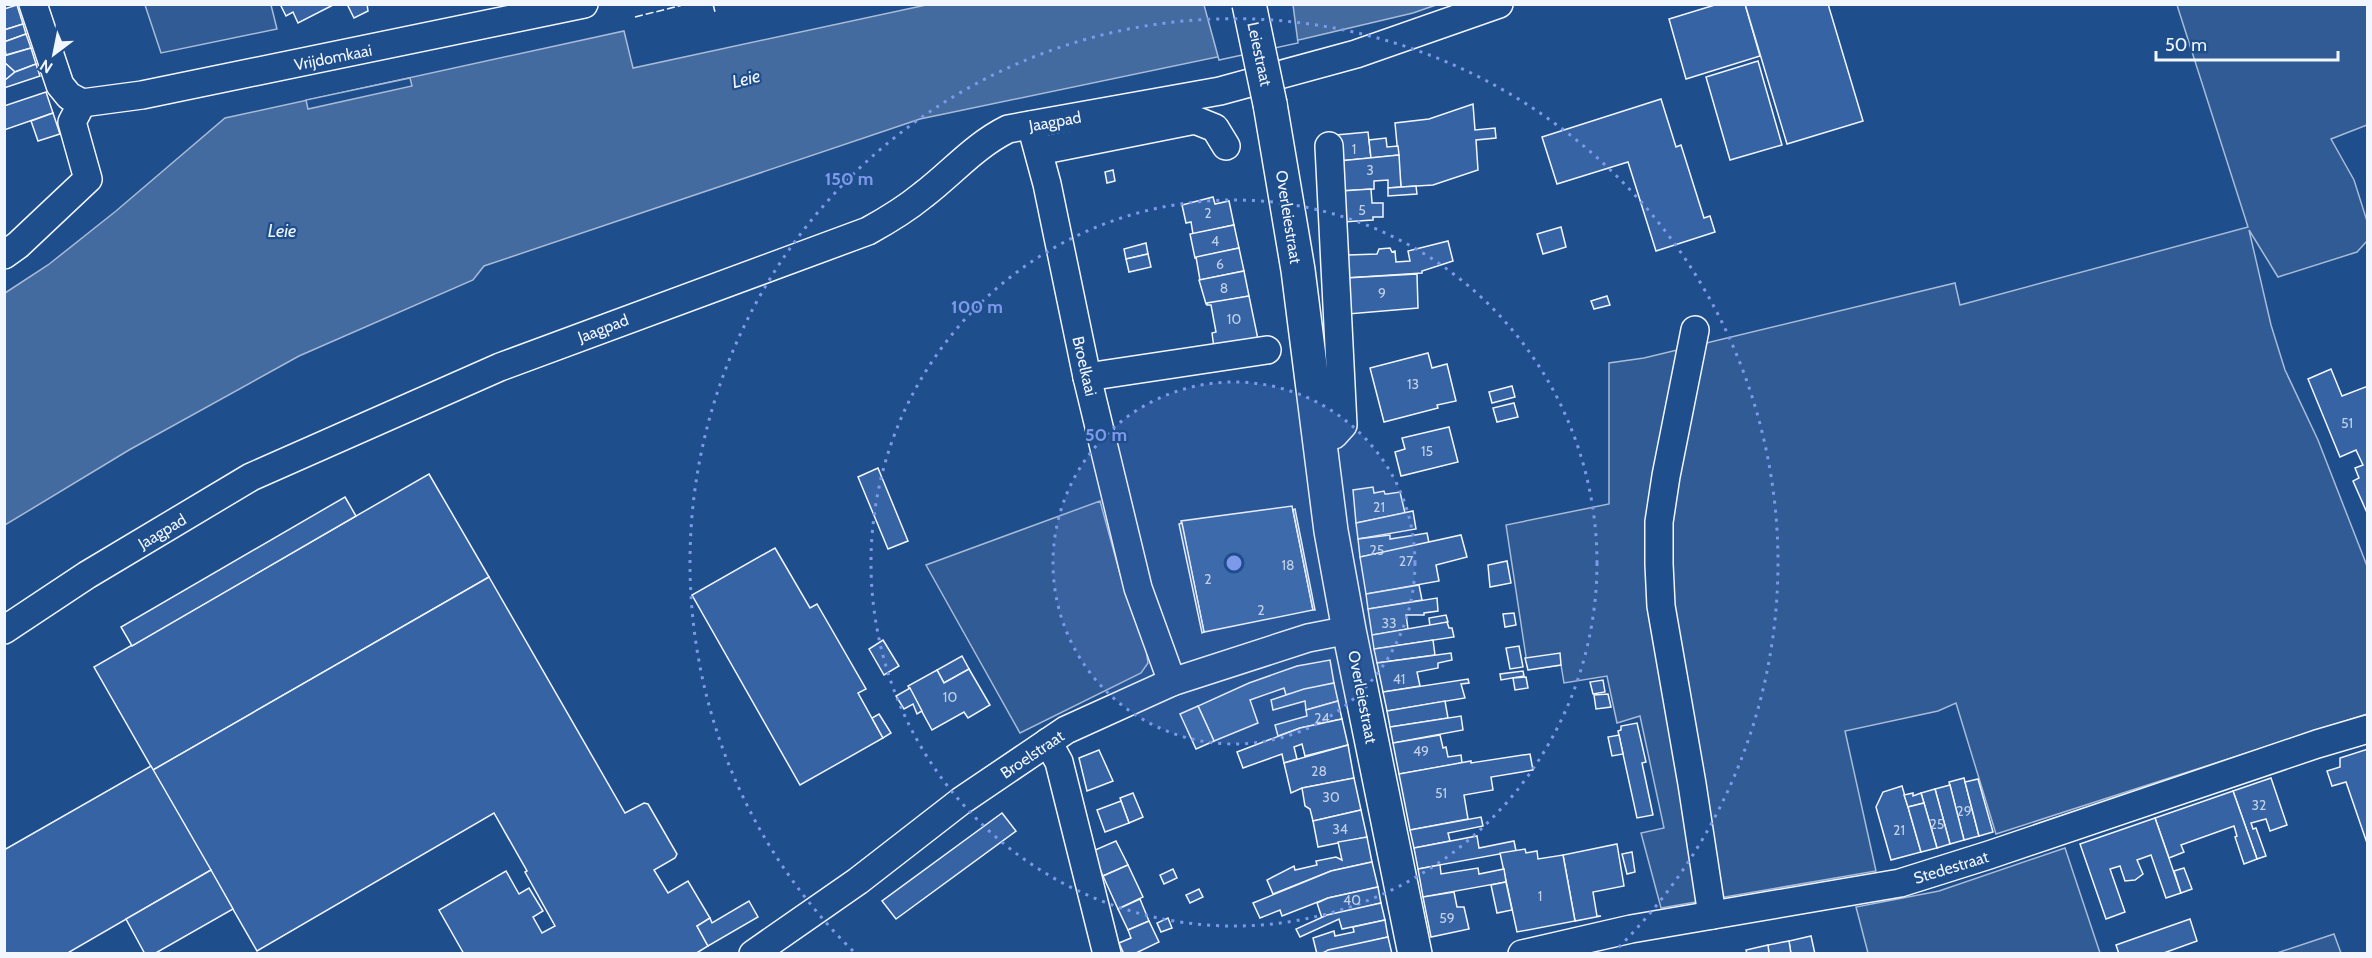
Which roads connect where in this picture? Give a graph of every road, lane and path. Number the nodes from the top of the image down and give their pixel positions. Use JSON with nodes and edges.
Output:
{"nodes":[{"id":1,"x":33,"y":4,"type":"edge"},
{"id":2,"x":584,"y":4,"type":"edge"},
{"id":3,"x":1249,"y":4,"type":"edge"},
{"id":4,"x":1499,"y":4,"type":"edge"},
{"id":5,"x":82,"y":103,"type":"junction"},
{"id":6,"x":1270,"y":104,"type":"joint"},
{"id":7,"x":1031,"y":125,"type":"junction"},
{"id":8,"x":1226,"y":146,"type":"dead end"},
{"id":9,"x":1329,"y":146,"type":"dead end"},
{"id":10,"x":1039,"y":151,"type":"junction"},
{"id":11,"x":4,"y":255,"type":"edge"},
{"id":12,"x":1695,"y":330,"type":"dead end"},
{"id":13,"x":1267,"y":350,"type":"dead end"},
{"id":14,"x":1087,"y":377,"type":"junction"},
{"id":15,"x":1319,"y":438,"type":"junction"},
{"id":16,"x":4,"y":630,"type":"edge"},
{"id":17,"x":1349,"y":630,"type":"junction"},
{"id":18,"x":1172,"y":682,"type":"junction"},
{"id":19,"x":2367,"y":729,"type":"edge"},
{"id":20,"x":1048,"y":742,"type":"junction"},
{"id":21,"x":1712,"y":915,"type":"junction"},
{"id":22,"x":753,"y":954,"type":"edge"},
{"id":23,"x":1107,"y":954,"type":"edge"},
{"id":24,"x":1415,"y":954,"type":"edge"},
{"id":25,"x":1522,"y":954,"type":"edge"}],
"edges":[{"from":1,"to":5,"type":"street"},
{"from":2,"to":5,"type":"street","name":"Vrijdomkaai"},
{"from":3,"to":6,"type":"main road","name":"Leiestraat","bridge":true},
{"from":4,"to":7,"type":"street","name":"Jaagpad"},
{"from":5,"to":11,"type":"street"},
{"from":6,"to":15,"type":"main road","name":"Overleiestraat"},
{"from":7,"to":10,"type":"street","name":"Broelkaai"},
{"from":7,"to":16,"type":"street","name":"Jaagpad"},
{"from":8,"to":10,"type":"street"},
{"from":9,"to":15,"type":"street"},
{"from":10,"to":14,"type":"street","name":"Broelkaai"},
{"from":12,"to":21,"type":"street"},
{"from":13,"to":14,"type":"street"},
{"from":14,"to":18,"type":"street","name":"Broelkaai"},
{"from":15,"to":17,"type":"main road","name":"Overleiestraat"},
{"from":17,"to":18,"type":"street","name":"Broelstraat"},
{"from":17,"to":24,"type":"main road","name":"Overleiestraat"},
{"from":18,"to":20,"type":"street","name":"Broelstraat"},
{"from":19,"to":21,"type":"street","name":"Stedestraat"},
{"from":20,"to":22,"type":"street","name":"Broelstraat"},
{"from":20,"to":23,"type":"street"},
{"from":21,"to":25,"type":"street","name":"Stedestraat"}]}
